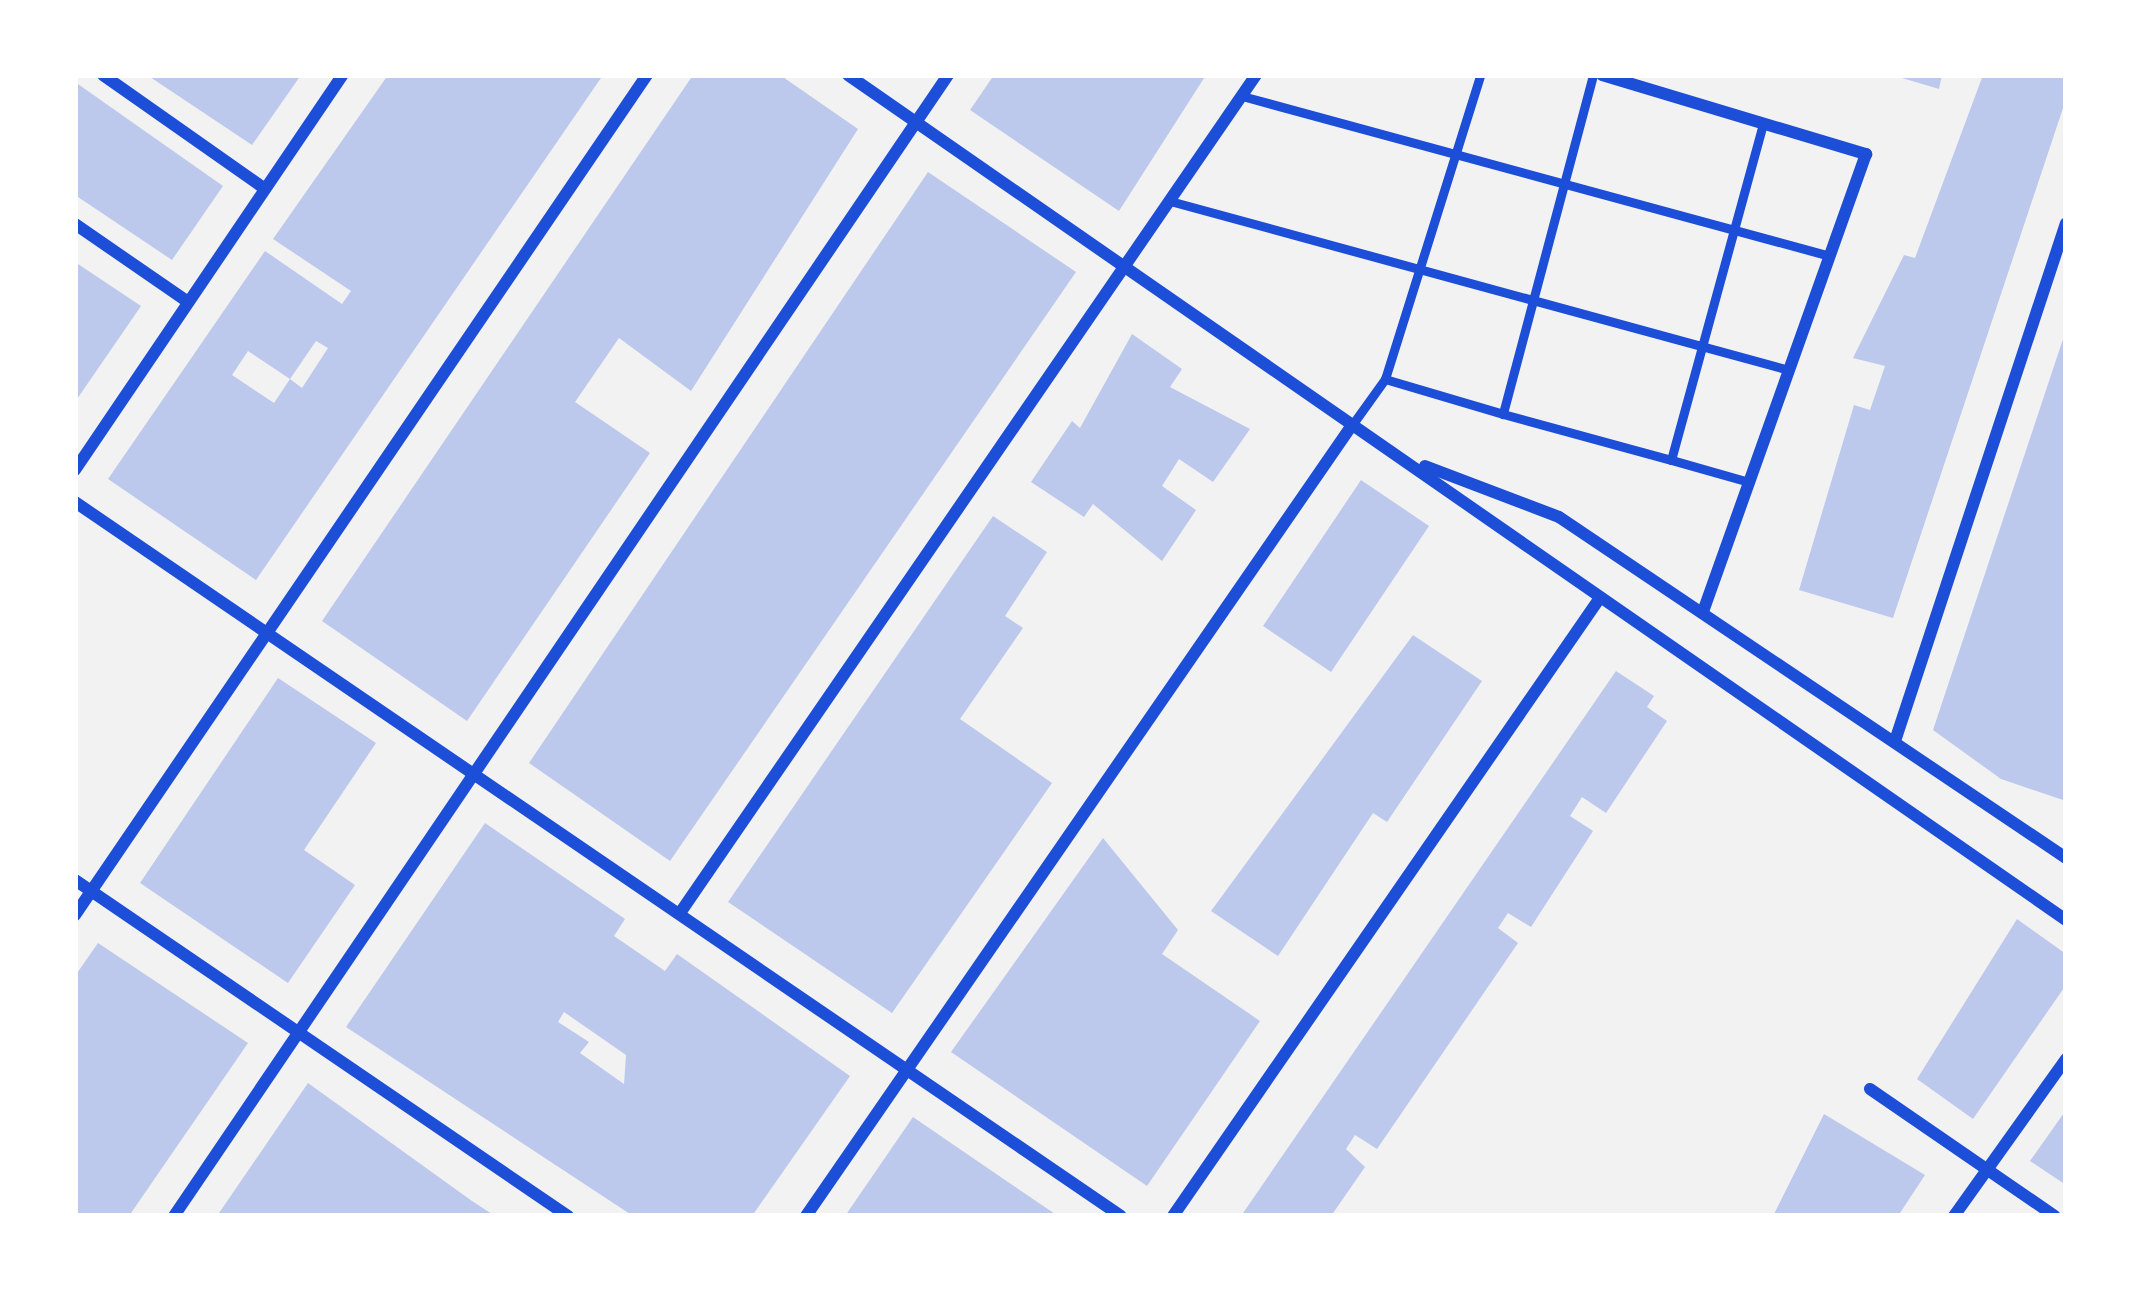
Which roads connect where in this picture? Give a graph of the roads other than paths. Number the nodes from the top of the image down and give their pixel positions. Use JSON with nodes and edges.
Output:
{"nodes":[{"id":1,"x":103,"y":75,"type":"edge"},
{"id":2,"x":342,"y":75,"type":"edge"},
{"id":3,"x":647,"y":75,"type":"edge"},
{"id":4,"x":848,"y":75,"type":"edge"},
{"id":5,"x":948,"y":75,"type":"edge"},
{"id":6,"x":1256,"y":75,"type":"edge"},
{"id":7,"x":1480,"y":75,"type":"edge"},
{"id":8,"x":1598,"y":75,"type":"edge"},
{"id":9,"x":1242,"y":96,"type":"junction"},
{"id":10,"x":916,"y":122,"type":"junction"},
{"id":11,"x":1763,"y":124,"type":"junction"},
{"id":12,"x":1455,"y":154,"type":"junction"},
{"id":13,"x":1564,"y":184,"type":"junction"},
{"id":14,"x":266,"y":189,"type":"junction"},
{"id":15,"x":1171,"y":201,"type":"junction"},
{"id":16,"x":2066,"y":223,"type":"edge"},
{"id":17,"x":75,"y":224,"type":"edge"},
{"id":18,"x":1734,"y":230,"type":"junction"},
{"id":19,"x":1830,"y":256,"type":"junction"},
{"id":20,"x":1127,"y":263,"type":"junction"},
{"id":21,"x":1419,"y":268,"type":"junction"},
{"id":22,"x":1534,"y":300,"type":"junction"},
{"id":23,"x":188,"y":302,"type":"junction"},
{"id":24,"x":1702,"y":346,"type":"junction"},
{"id":25,"x":1789,"y":370,"type":"junction"},
{"id":26,"x":1384,"y":379,"type":"junction"},
{"id":27,"x":1503,"y":414,"type":"junction"},
{"id":28,"x":1352,"y":425,"type":"junction"},
{"id":29,"x":1407,"y":460,"type":"junction"},
{"id":30,"x":1671,"y":460,"type":"junction"},
{"id":31,"x":79,"y":464,"type":"edge"},
{"id":32,"x":1749,"y":482,"type":"junction"},
{"id":33,"x":75,"y":502,"type":"edge"},
{"id":34,"x":1597,"y":602,"type":"junction"},
{"id":35,"x":1702,"y":613,"type":"junction"},
{"id":36,"x":267,"y":634,"type":"junction"},
{"id":37,"x":1895,"y":741,"type":"junction"},
{"id":38,"x":476,"y":770,"type":"junction"},
{"id":39,"x":2066,"y":858,"type":"edge"},
{"id":40,"x":75,"y":880,"type":"edge"},
{"id":41,"x":92,"y":891,"type":"junction"},
{"id":42,"x":680,"y":914,"type":"junction"},
{"id":43,"x":75,"y":915,"type":"edge"},
{"id":44,"x":2066,"y":920,"type":"edge"},
{"id":45,"x":298,"y":1031,"type":"junction"},
{"id":46,"x":2066,"y":1059,"type":"edge"},
{"id":47,"x":908,"y":1068,"type":"junction"},
{"id":48,"x":1870,"y":1089,"type":"dead end"},
{"id":49,"x":1987,"y":1168,"type":"junction"},
{"id":50,"x":174,"y":1216,"type":"edge"},
{"id":51,"x":568,"y":1216,"type":"edge"},
{"id":52,"x":806,"y":1216,"type":"edge"},
{"id":53,"x":1121,"y":1216,"type":"edge"},
{"id":54,"x":1174,"y":1216,"type":"edge"},
{"id":55,"x":1954,"y":1216,"type":"edge"},
{"id":56,"x":2055,"y":1216,"type":"edge"}],
"edges":[{"from":1,"to":14,"type":"street"},
{"from":2,"to":14,"type":"street"},
{"from":3,"to":36,"type":"street"},
{"from":4,"to":10,"type":"street"},
{"from":5,"to":10,"type":"street"},
{"from":6,"to":9,"type":"street"},
{"from":7,"to":12,"type":"lane"},
{"from":8,"to":11,"type":"street"},
{"from":8,"to":13,"type":"lane"},
{"from":9,"to":12,"type":"lane"},
{"from":9,"to":15,"type":"street"},
{"from":10,"to":20,"type":"street"},
{"from":10,"to":38,"type":"street"},
{"from":11,"to":18,"type":"lane"},
{"from":11,"to":19,"type":"street"},
{"from":12,"to":13,"type":"lane"},
{"from":12,"to":21,"type":"lane"},
{"from":13,"to":18,"type":"lane"},
{"from":13,"to":22,"type":"lane"},
{"from":14,"to":23,"type":"street"},
{"from":15,"to":20,"type":"street"},
{"from":15,"to":21,"type":"lane"},
{"from":16,"to":37,"type":"street"},
{"from":17,"to":23,"type":"street"},
{"from":18,"to":19,"type":"lane"},
{"from":18,"to":24,"type":"lane"},
{"from":19,"to":25,"type":"street"},
{"from":20,"to":28,"type":"street"},
{"from":20,"to":42,"type":"street"},
{"from":21,"to":22,"type":"lane"},
{"from":21,"to":26,"type":"lane"},
{"from":22,"to":24,"type":"lane"},
{"from":22,"to":27,"type":"lane"},
{"from":23,"to":31,"type":"street"},
{"from":24,"to":25,"type":"lane"},
{"from":24,"to":30,"type":"lane"},
{"from":25,"to":32,"type":"street"},
{"from":26,"to":27,"type":"lane"},
{"from":26,"to":28,"type":"lane"},
{"from":27,"to":30,"type":"lane"},
{"from":28,"to":29,"type":"street"},
{"from":28,"to":47,"type":"street"},
{"from":29,"to":34,"type":"street"},
{"from":29,"to":35,"type":"street"},
{"from":30,"to":32,"type":"lane"},
{"from":32,"to":35,"type":"street"},
{"from":33,"to":36,"type":"street"},
{"from":34,"to":44,"type":"street"},
{"from":34,"to":54,"type":"street"},
{"from":35,"to":37,"type":"street"},
{"from":36,"to":38,"type":"street"},
{"from":36,"to":41,"type":"street"},
{"from":37,"to":39,"type":"street"},
{"from":38,"to":42,"type":"street"},
{"from":38,"to":45,"type":"street"},
{"from":40,"to":41,"type":"street"},
{"from":41,"to":43,"type":"street"},
{"from":41,"to":45,"type":"street"},
{"from":42,"to":47,"type":"street"},
{"from":45,"to":50,"type":"street"},
{"from":45,"to":51,"type":"street"},
{"from":46,"to":49,"type":"street"},
{"from":47,"to":52,"type":"street"},
{"from":47,"to":53,"type":"street"},
{"from":48,"to":49,"type":"street"},
{"from":49,"to":55,"type":"street"},
{"from":49,"to":56,"type":"street"}]}
